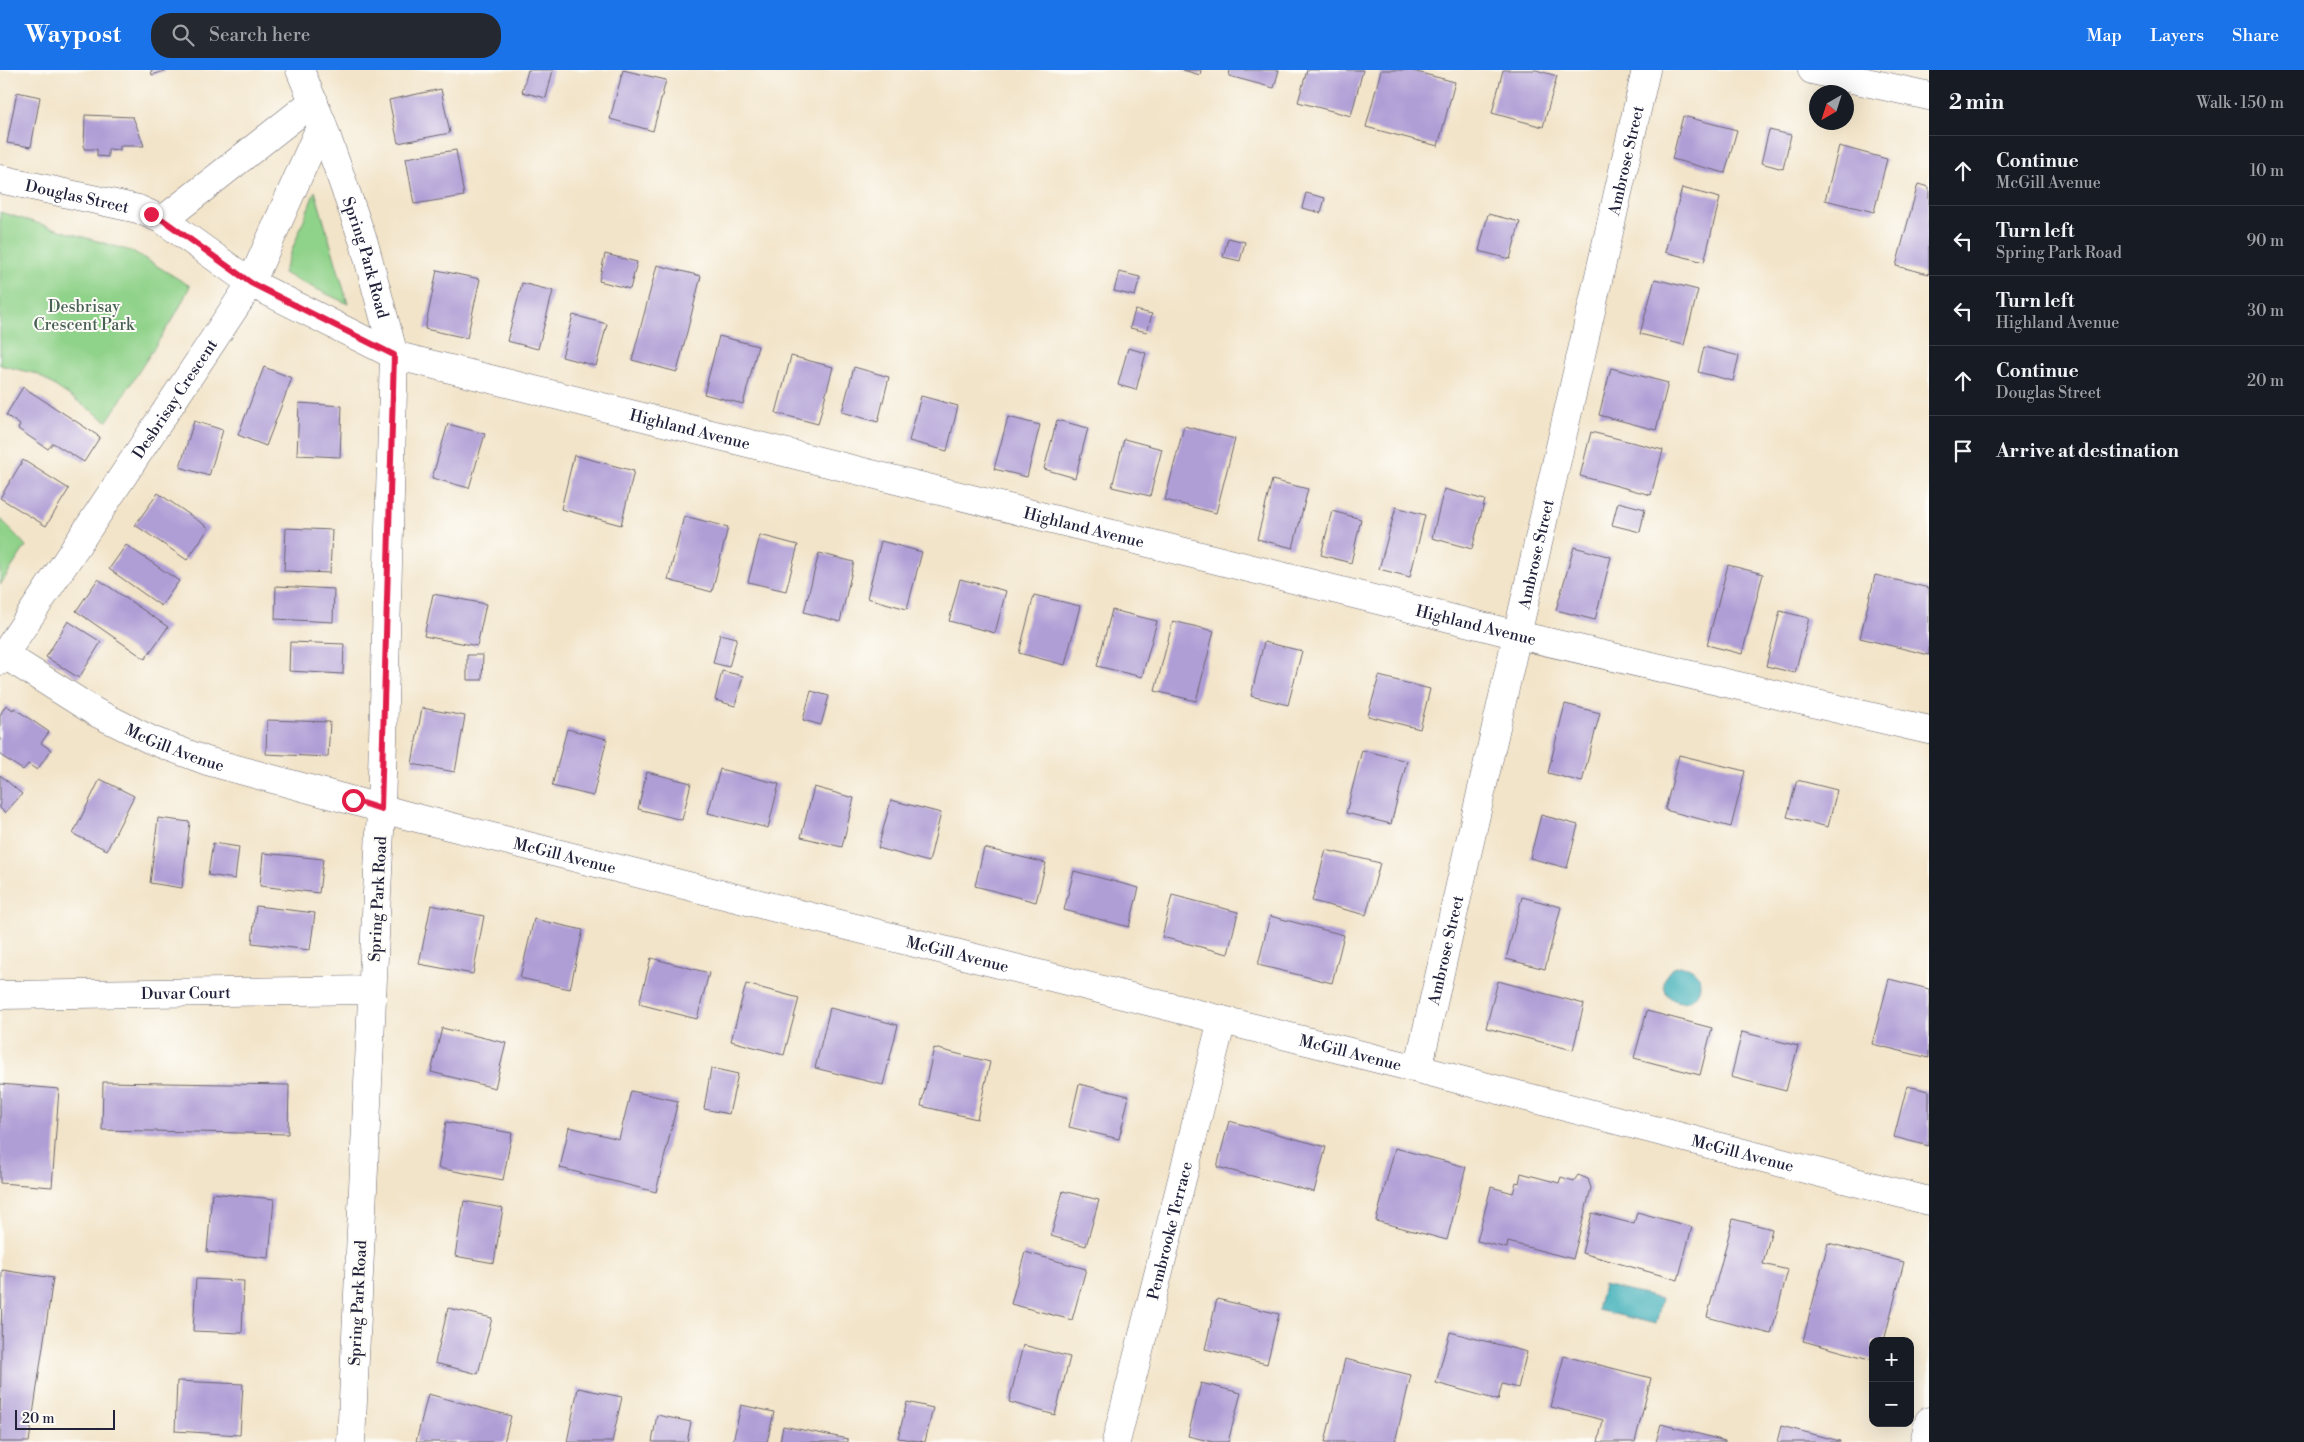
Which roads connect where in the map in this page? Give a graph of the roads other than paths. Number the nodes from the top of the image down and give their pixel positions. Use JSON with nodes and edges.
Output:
{"nodes":[{"id":1,"x":300,"y":70,"type":"edge"},
{"id":2,"x":1646,"y":70,"type":"edge"},
{"id":3,"x":1812,"y":70,"type":"edge"},
{"id":4,"x":1929,"y":96,"type":"edge"},
{"id":5,"x":318,"y":112,"type":"junction"},
{"id":6,"x":0,"y":179,"type":"edge"},
{"id":7,"x":163,"y":220,"type":"junction"},
{"id":8,"x":251,"y":283,"type":"junction"},
{"id":9,"x":394,"y":355,"type":"junction"},
{"id":10,"x":1518,"y":636,"type":"junction"},
{"id":11,"x":2,"y":658,"type":"edge"},
{"id":12,"x":1929,"y":730,"type":"edge"},
{"id":13,"x":381,"y":809,"type":"junction"},
{"id":14,"x":372,"y":990,"type":"junction"},
{"id":15,"x":0,"y":995,"type":"edge"},
{"id":16,"x":1222,"y":1020,"type":"junction"},
{"id":17,"x":1418,"y":1068,"type":"junction"},
{"id":18,"x":1929,"y":1200,"type":"edge"},
{"id":19,"x":1929,"y":1421,"type":"edge"},
{"id":20,"x":351,"y":1442,"type":"edge"},
{"id":21,"x":1116,"y":1442,"type":"edge"},
{"id":22,"x":1924,"y":1442,"type":"edge"}],
"edges":[{"from":1,"to":5,"type":"street","name":"Spring Park Road"},
{"from":2,"to":10,"type":"street","name":"Ambrose Street"},
{"from":3,"to":4,"type":"street"},
{"from":5,"to":7,"type":"street"},
{"from":5,"to":8,"type":"street","name":"Desbrisay Crescent"},
{"from":5,"to":9,"type":"street","name":"Spring Park Road"},
{"from":6,"to":7,"type":"street","name":"Douglas Street"},
{"from":7,"to":8,"type":"street","name":"Douglas Street"},
{"from":8,"to":9,"type":"street","name":"Highland Avenue"},
{"from":8,"to":11,"type":"street","name":"Desbrisay Crescent"},
{"from":9,"to":10,"type":"street","name":"Highland Avenue"},
{"from":9,"to":13,"type":"street","name":"Spring Park Road"},
{"from":10,"to":12,"type":"street","name":"Highland Avenue"},
{"from":10,"to":17,"type":"street","name":"Ambrose Street"},
{"from":11,"to":13,"type":"street","name":"McGill Avenue"},
{"from":13,"to":14,"type":"street","name":"Spring Park Road"},
{"from":13,"to":16,"type":"street","name":"McGill Avenue"},
{"from":14,"to":15,"type":"street","name":"Duvar Court"},
{"from":14,"to":20,"type":"street","name":"Spring Park Road"},
{"from":16,"to":17,"type":"street","name":"McGill Avenue"},
{"from":16,"to":21,"type":"street","name":"Pembrooke Terrace"},
{"from":17,"to":18,"type":"street","name":"McGill Avenue"},
{"from":19,"to":22,"type":"street"}]}
